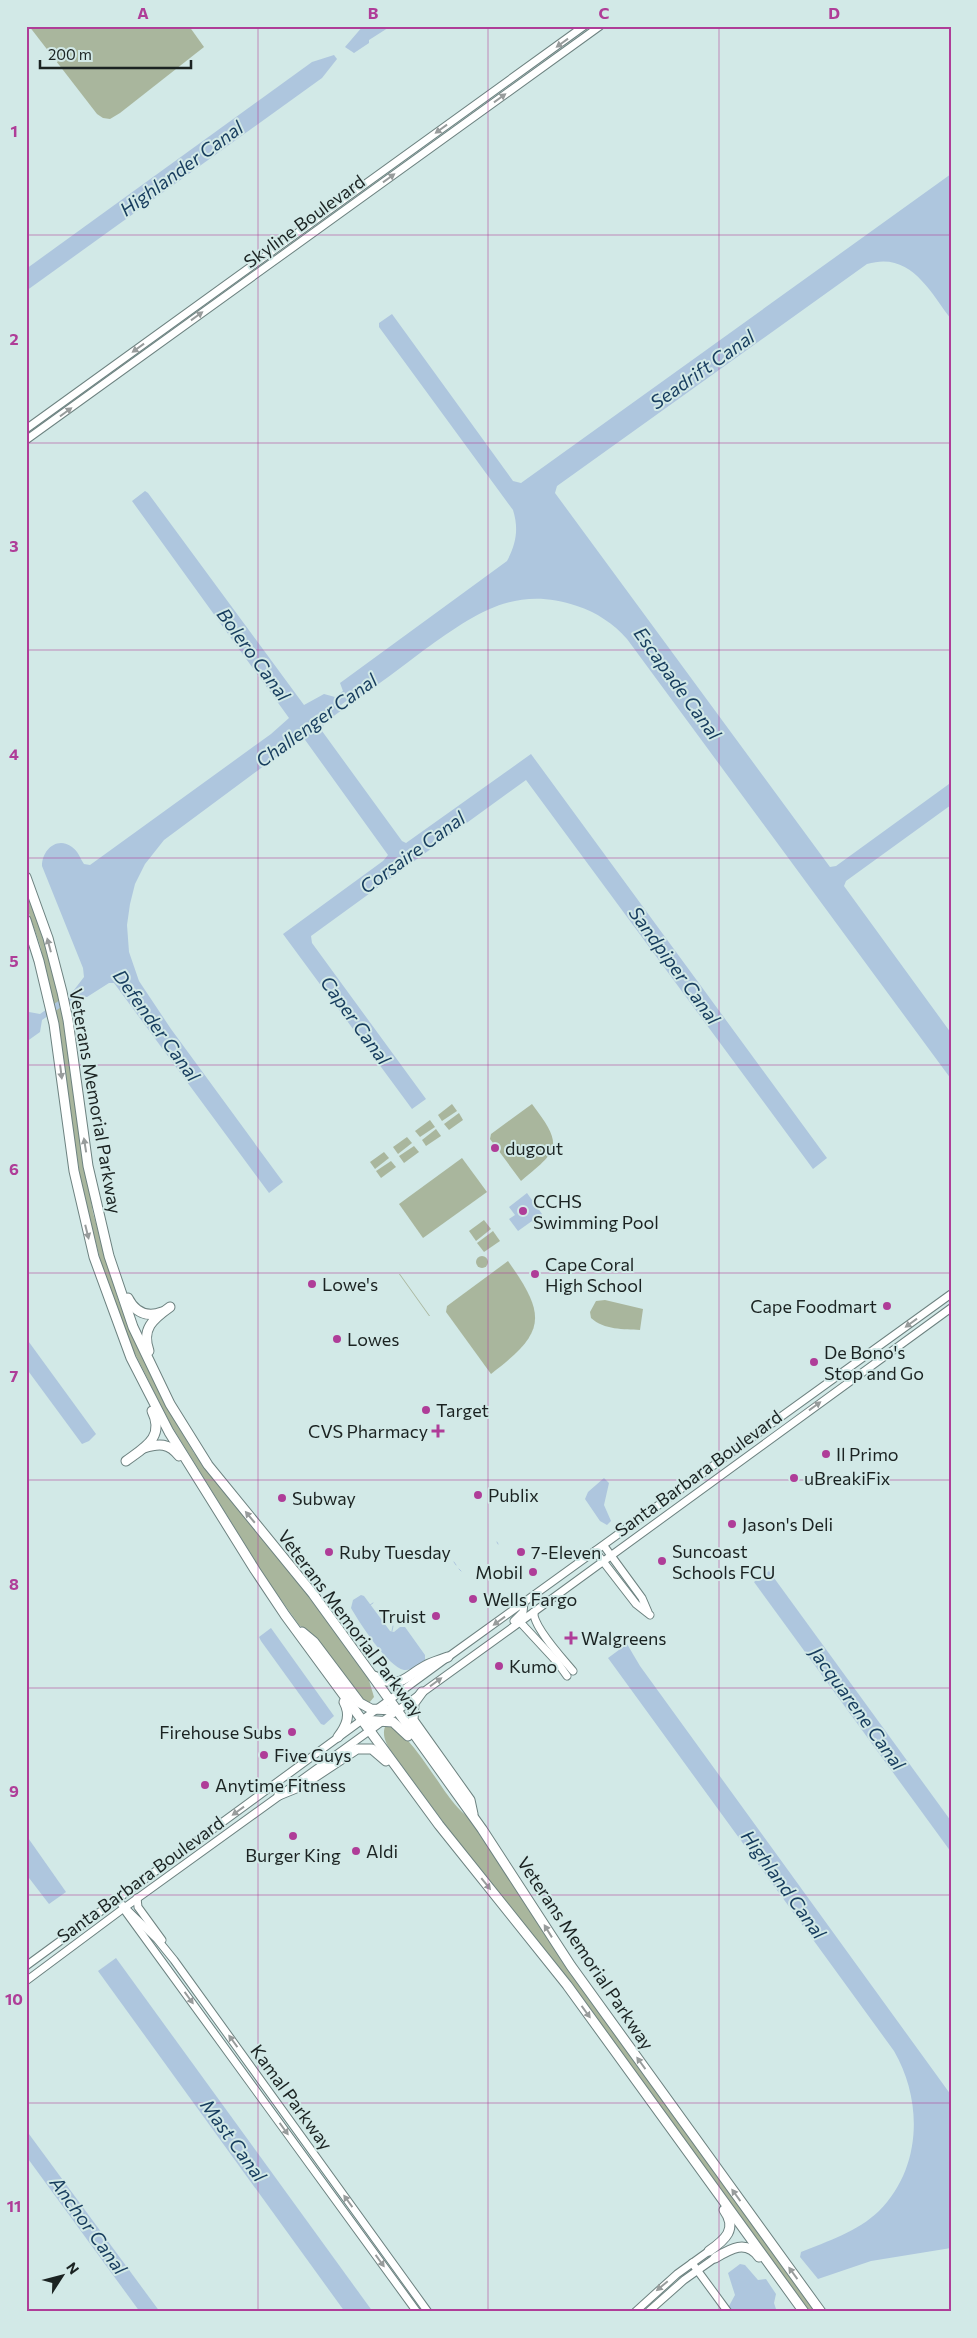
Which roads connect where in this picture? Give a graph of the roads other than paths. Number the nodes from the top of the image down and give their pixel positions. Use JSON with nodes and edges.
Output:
{"nodes":[{"id":1,"x":584,"y":26,"type":"edge"},
{"id":2,"x":600,"y":26,"type":"edge"},
{"id":3,"x":26,"y":429,"type":"edge"},
{"id":4,"x":26,"y":440,"type":"edge"},
{"id":5,"x":26,"y":877,"type":"edge"},
{"id":6,"x":26,"y":920,"type":"edge"},
{"id":7,"x":88,"y":1166,"type":"junction"},
{"id":8,"x":951,"y":1294,"type":"edge"},
{"id":9,"x":951,"y":1308,"type":"edge"},
{"id":10,"x":118,"y":1327,"type":"junction"},
{"id":11,"x":144,"y":1448,"type":"junction"},
{"id":12,"x":126,"y":1461,"type":"dead end"},
{"id":13,"x":208,"y":1464,"type":"junction"},
{"id":14,"x":604,"y":1546,"type":"junction"},
{"id":15,"x":595,"y":1551,"type":"junction"},
{"id":16,"x":611,"y":1555,"type":"junction"},
{"id":17,"x":603,"y":1561,"type":"junction"},
{"id":18,"x":270,"y":1592,"type":"junction"},
{"id":19,"x":524,"y":1603,"type":"junction"},
{"id":20,"x":534,"y":1612,"type":"junction"},
{"id":21,"x":286,"y":1615,"type":"junction"},
{"id":22,"x":520,"y":1622,"type":"junction"},
{"id":23,"x":294,"y":1626,"type":"junction"},
{"id":24,"x":471,"y":1656,"type":"junction"},
{"id":25,"x":448,"y":1657,"type":"junction"},
{"id":26,"x":371,"y":1674,"type":"junction"},
{"id":27,"x":422,"y":1692,"type":"junction"},
{"id":28,"x":389,"y":1700,"type":"junction"},
{"id":29,"x":376,"y":1709,"type":"junction"},
{"id":30,"x":396,"y":1710,"type":"junction"},
{"id":31,"x":362,"y":1720,"type":"junction"},
{"id":32,"x":383,"y":1720,"type":"junction"},
{"id":33,"x":369,"y":1730,"type":"junction"},
{"id":34,"x":338,"y":1737,"type":"junction"},
{"id":35,"x":279,"y":1795,"type":"junction"},
{"id":36,"x":475,"y":1819,"type":"junction"},
{"id":37,"x":456,"y":1846,"type":"junction"},
{"id":38,"x":138,"y":1898,"type":"junction"},
{"id":39,"x":116,"y":1899,"type":"junction"},
{"id":40,"x":124,"y":1908,"type":"junction"},
{"id":41,"x":174,"y":1960,"type":"junction"},
{"id":42,"x":26,"y":1966,"type":"edge"},
{"id":43,"x":26,"y":1981,"type":"edge"},
{"id":44,"x":672,"y":2128,"type":"junction"},
{"id":45,"x":712,"y":2254,"type":"junction"},
{"id":46,"x":692,"y":2263,"type":"junction"},
{"id":47,"x":698,"y":2271,"type":"junction"},
{"id":48,"x":727,"y":2310,"type":"edge"},
{"id":49,"x":417,"y":2312,"type":"edge"},
{"id":50,"x":428,"y":2312,"type":"edge"},
{"id":51,"x":635,"y":2312,"type":"edge"},
{"id":52,"x":648,"y":2312,"type":"edge"},
{"id":53,"x":799,"y":2312,"type":"edge"},
{"id":54,"x":804,"y":2312,"type":"edge"},
{"id":55,"x":821,"y":2312,"type":"edge"}],
"edges":[{"from":1,"to":3,"type":"street","name":"Skyline Boulevard","one_way":true},
{"from":4,"to":2,"type":"street","name":"Skyline Boulevard","one_way":true},
{"from":7,"to":5,"type":"highway","name":"Veterans Memorial Parkway","one_way":true},
{"from":6,"to":10,"type":"highway","name":"Veterans Memorial Parkway","one_way":true},
{"from":7,"to":13,"type":"highway","name":"Veterans Memorial Parkway"},
{"from":7,"to":13,"type":"highway"},
{"from":8,"to":14,"type":"street","name":"Santa Barbara Boulevard","one_way":true},
{"from":16,"to":9,"type":"street","name":"Santa Barbara Boulevard","one_way":true},
{"from":10,"to":11,"type":"highway"},
{"from":10,"to":18,"type":"highway","name":"Veterans Memorial Parkway"},
{"from":11,"to":12,"type":"highway"},
{"from":11,"to":18,"type":"highway"},
{"from":26,"to":13,"type":"highway","name":"Veterans Memorial Parkway","one_way":true},
{"from":14,"to":15,"type":"street","name":"Santa Barbara Boulevard"},
{"from":14,"to":16,"type":"street"},
{"from":15,"to":17,"type":"street"},
{"from":15,"to":19,"type":"street","name":"Santa Barbara Boulevard"},
{"from":16,"to":17,"type":"street","name":"Santa Barbara Boulevard"},
{"from":16,"to":17,"type":"street"},
{"from":17,"to":20,"type":"street","name":"Santa Barbara Boulevard"},
{"from":18,"to":21,"type":"highway","name":"Veterans Memorial Parkway"},
{"from":19,"to":24,"type":"street"},
{"from":19,"to":25,"type":"street","name":"Santa Barbara Boulevard","one_way":true},
{"from":20,"to":22,"type":"street","name":"Santa Barbara Boulevard"},
{"from":20,"to":22,"type":"street"},
{"from":21,"to":23,"type":"highway","name":"Veterans Memorial Parkway"},
{"from":21,"to":34,"type":"highway"},
{"from":22,"to":24,"type":"street","name":"Santa Barbara Boulevard"},
{"from":23,"to":29,"type":"highway"},
{"from":23,"to":31,"type":"highway","name":"Veterans Memorial Parkway"},
{"from":27,"to":24,"type":"street","name":"Santa Barbara Boulevard","one_way":true},
{"from":25,"to":26,"type":"highway"},
{"from":25,"to":28,"type":"street","name":"Santa Barbara Boulevard"},
{"from":26,"to":28,"type":"highway","name":"Veterans Memorial Parkway"},
{"from":27,"to":30,"type":"street","name":"Santa Barbara Boulevard"},
{"from":27,"to":36,"type":"highway"},
{"from":28,"to":29,"type":"street","name":"Santa Barbara Boulevard"},
{"from":28,"to":30,"type":"highway","name":"Veterans Memorial Parkway"},
{"from":29,"to":30,"type":"highway"},
{"from":29,"to":31,"type":"street","name":"Santa Barbara Boulevard"},
{"from":30,"to":32,"type":"street","name":"Santa Barbara Boulevard"},
{"from":30,"to":36,"type":"highway","name":"Veterans Memorial Parkway"},
{"from":31,"to":32,"type":"highway"},
{"from":31,"to":33,"type":"highway","name":"Veterans Memorial Parkway"},
{"from":31,"to":34,"type":"street","name":"Santa Barbara Boulevard"},
{"from":32,"to":33,"type":"street","name":"Santa Barbara Boulevard"},
{"from":32,"to":36,"type":"highway"},
{"from":33,"to":35,"type":"street","name":"Santa Barbara Boulevard"},
{"from":33,"to":37,"type":"highway","name":"Veterans Memorial Parkway"},
{"from":34,"to":39,"type":"street","name":"Santa Barbara Boulevard","one_way":true},
{"from":35,"to":37,"type":"highway"},
{"from":35,"to":38,"type":"street","name":"Santa Barbara Boulevard"},
{"from":55,"to":36,"type":"highway","name":"Veterans Memorial Parkway","one_way":true},
{"from":37,"to":44,"type":"highway","name":"Veterans Memorial Parkway","one_way":true},
{"from":38,"to":40,"type":"street","name":"Santa Barbara Boulevard"},
{"from":38,"to":41,"type":"street"},
{"from":39,"to":40,"type":"street","name":"Kamal Parkway"},
{"from":39,"to":42,"type":"street","name":"Santa Barbara Boulevard"},
{"from":40,"to":41,"type":"street","name":"Kamal Parkway"},
{"from":40,"to":43,"type":"street","name":"Santa Barbara Boulevard"},
{"from":40,"to":49,"type":"street","name":"Kamal Parkway","one_way":true},
{"from":50,"to":41,"type":"street","name":"Kamal Parkway","one_way":true},
{"from":44,"to":45,"type":"highway"},
{"from":44,"to":54,"type":"highway","name":"Veterans Memorial Parkway"},
{"from":45,"to":46,"type":"street"},
{"from":45,"to":47,"type":"street"},
{"from":45,"to":53,"type":"highway"},
{"from":46,"to":47,"type":"street"},
{"from":46,"to":51,"type":"street","one_way":true},
{"from":47,"to":48,"type":"street"},
{"from":47,"to":52,"type":"street"}]}
